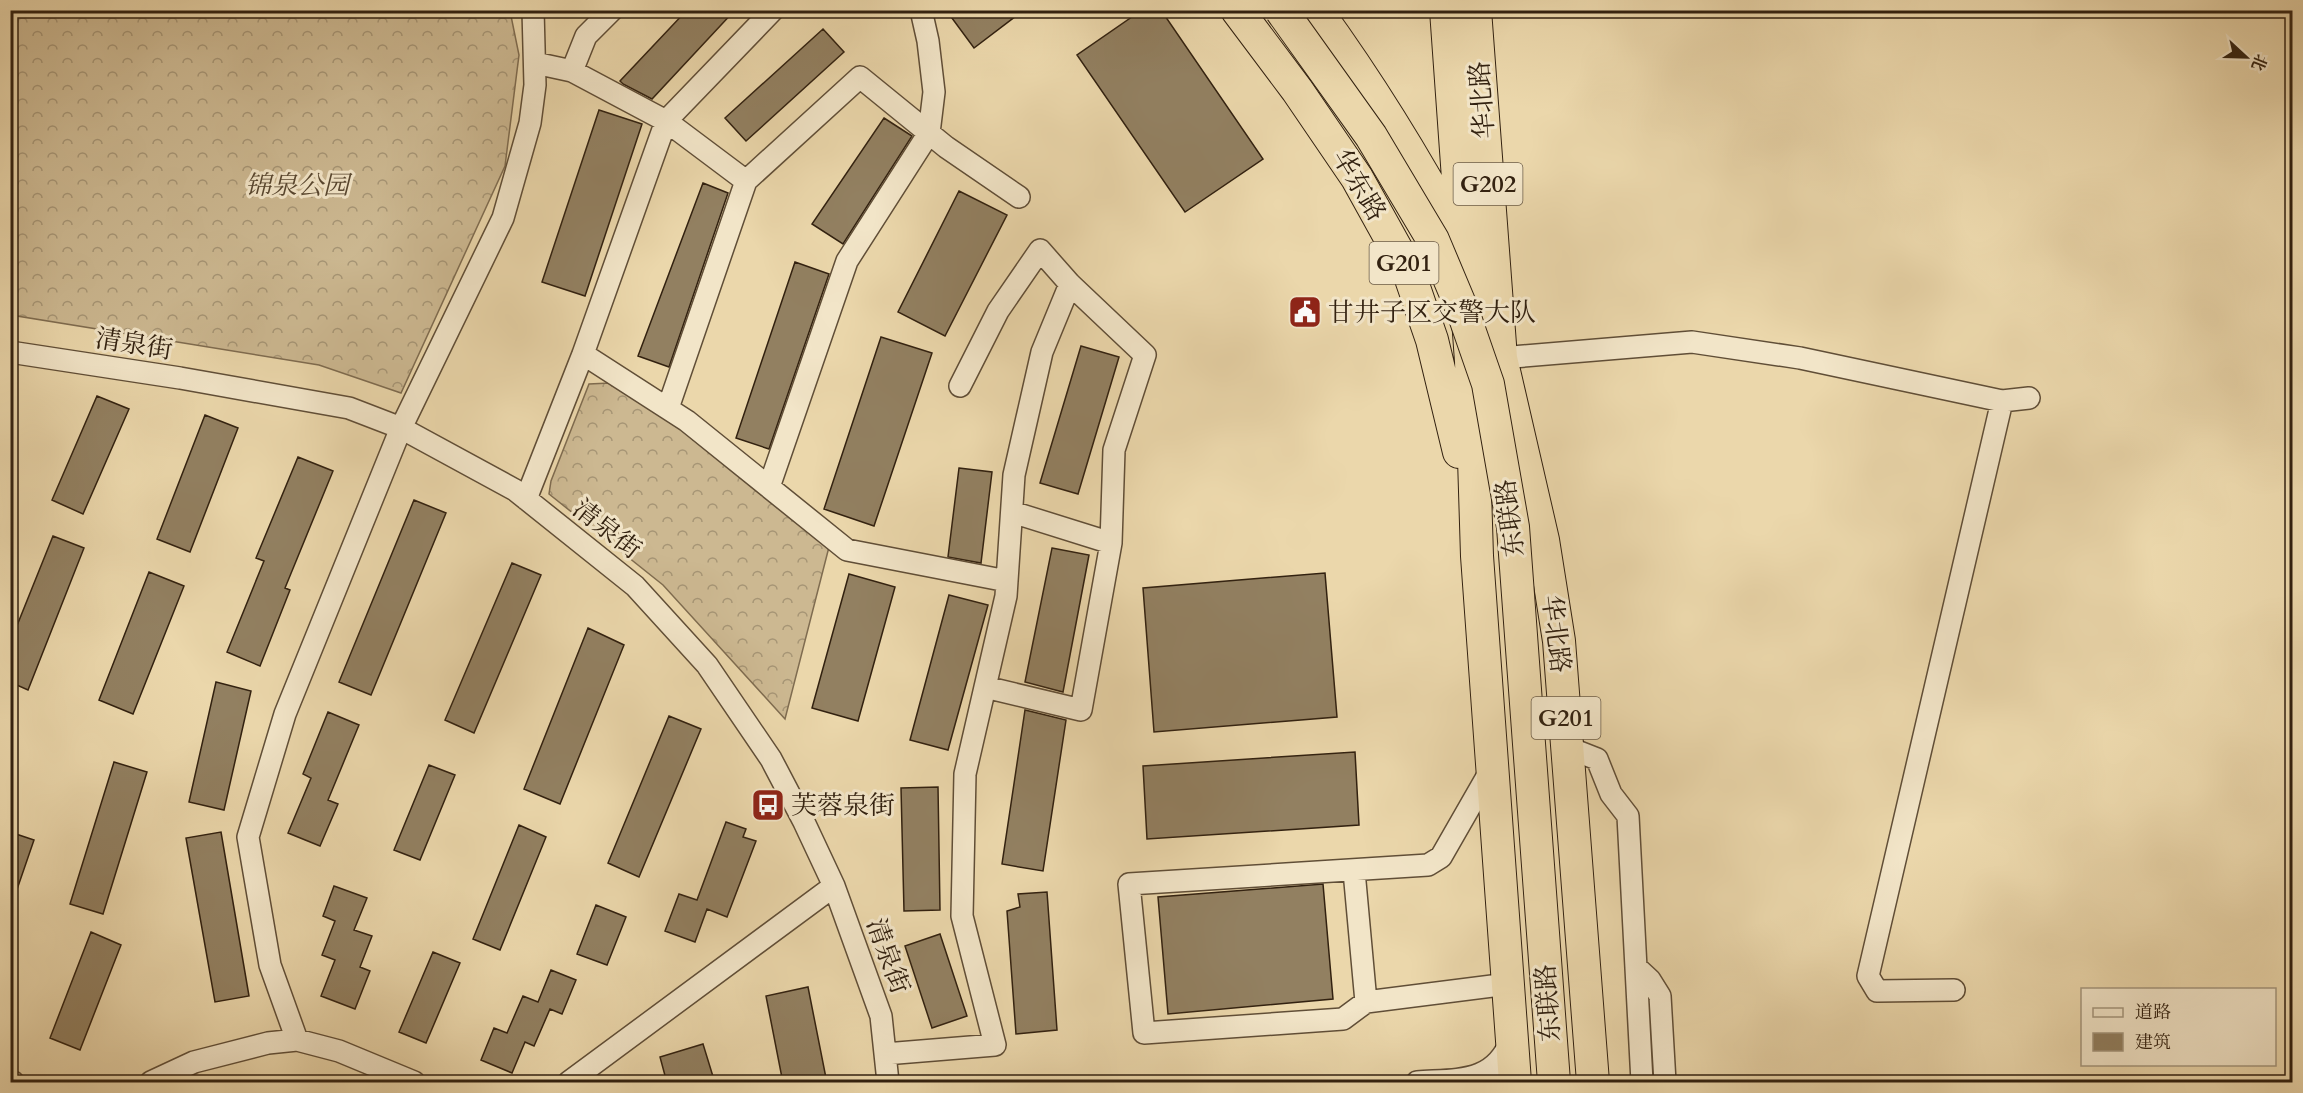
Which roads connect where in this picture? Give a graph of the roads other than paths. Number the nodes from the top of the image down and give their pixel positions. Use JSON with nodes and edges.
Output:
{"nodes":[{"id":1,"x":533,"y":10,"type":"edge"},
{"id":2,"x":612,"y":10,"type":"edge"},
{"id":3,"x":773,"y":10,"type":"edge"},
{"id":4,"x":921,"y":10,"type":"edge"},
{"id":5,"x":1237,"y":10,"type":"edge"},
{"id":6,"x":1281,"y":10,"type":"edge"},
{"id":7,"x":1316,"y":10,"type":"edge"},
{"id":8,"x":1446,"y":10,"type":"edge"},
{"id":9,"x":1475,"y":10,"type":"edge"},
{"id":10,"x":535,"y":63,"type":"junction"},
{"id":11,"x":572,"y":71,"type":"junction"},
{"id":12,"x":666,"y":121,"type":"junction"},
{"id":13,"x":929,"y":133,"type":"junction"},
{"id":14,"x":746,"y":181,"type":"junction"},
{"id":15,"x":1019,"y":197,"type":"dead end"},
{"id":16,"x":1465,"y":250,"type":"junction"},
{"id":17,"x":1070,"y":284,"type":"junction"},
{"id":18,"x":10,"y":352,"type":"edge"},
{"id":19,"x":583,"y":354,"type":"junction"},
{"id":20,"x":1501,"y":358,"type":"junction"},
{"id":21,"x":960,"y":386,"type":"dead end"},
{"id":22,"x":2029,"y":398,"type":"dead end"},
{"id":23,"x":2002,"y":401,"type":"junction"},
{"id":24,"x":668,"y":408,"type":"junction"},
{"id":25,"x":401,"y":428,"type":"junction"},
{"id":26,"x":769,"y":487,"type":"junction"},
{"id":27,"x":526,"y":499,"type":"junction"},
{"id":28,"x":1012,"y":512,"type":"junction"},
{"id":29,"x":1111,"y":543,"type":"junction"},
{"id":30,"x":1478,"y":556,"type":"junction"},
{"id":31,"x":1007,"y":581,"type":"junction"},
{"id":32,"x":985,"y":687,"type":"junction"},
{"id":33,"x":1569,"y":748,"type":"junction"},
{"id":34,"x":1493,"y":767,"type":"junction"},
{"id":35,"x":1354,"y":871,"type":"junction"},
{"id":36,"x":834,"y":886,"type":"junction"},
{"id":37,"x":1636,"y":967,"type":"junction"},
{"id":38,"x":1508,"y":984,"type":"junction"},
{"id":39,"x":1954,"y":990,"type":"dead end"},
{"id":40,"x":1366,"y":1002,"type":"junction"},
{"id":41,"x":1512,"y":1036,"type":"junction"},
{"id":42,"x":297,"y":1040,"type":"junction"},
{"id":43,"x":885,"y":1054,"type":"junction"},
{"id":44,"x":151,"y":1083,"type":"edge"},
{"id":45,"x":414,"y":1083,"type":"edge"},
{"id":46,"x":569,"y":1083,"type":"edge"},
{"id":47,"x":888,"y":1083,"type":"edge"},
{"id":48,"x":1417,"y":1083,"type":"edge"},
{"id":49,"x":1515,"y":1083,"type":"edge"},
{"id":50,"x":1554,"y":1083,"type":"edge"},
{"id":51,"x":1593,"y":1083,"type":"edge"},
{"id":52,"x":1642,"y":1083,"type":"edge"},
{"id":53,"x":1665,"y":1083,"type":"edge"}],
"edges":[{"from":1,"to":10,"type":"street"},
{"from":2,"to":11,"type":"street"},
{"from":3,"to":12,"type":"street"},
{"from":4,"to":13,"type":"street"},
{"from":5,"to":30,"type":"highway","name":"华东路","number":"G201"},
{"from":6,"to":50,"type":"highway","name":"东联路","bridge":true},
{"from":7,"to":16,"type":"highway","number":"G201"},
{"from":8,"to":16,"type":"highway","name":"华北路","number":"G202"},
{"from":9,"to":20,"type":"highway","name":"华北路","number":"G202"},
{"from":10,"to":11,"type":"street"},
{"from":10,"to":25,"type":"street"},
{"from":11,"to":12,"type":"street"},
{"from":12,"to":14,"type":"street"},
{"from":12,"to":19,"type":"street"},
{"from":13,"to":14,"type":"street"},
{"from":13,"to":15,"type":"street"},
{"from":13,"to":26,"type":"street"},
{"from":14,"to":24,"type":"street"},
{"from":16,"to":30,"type":"highway","name":"华北路","number":"G202"},
{"from":17,"to":21,"type":"street"},
{"from":17,"to":28,"type":"street"},
{"from":17,"to":29,"type":"street"},
{"from":18,"to":25,"type":"street","name":"清泉街"},
{"from":19,"to":24,"type":"street"},
{"from":19,"to":27,"type":"street"},
{"from":20,"to":23,"type":"street"},
{"from":20,"to":33,"type":"highway","name":"华北路","number":"G201"},
{"from":22,"to":23,"type":"street"},
{"from":23,"to":39,"type":"street"},
{"from":24,"to":26,"type":"street"},
{"from":25,"to":27,"type":"street","name":"清泉街"},
{"from":25,"to":42,"type":"street"},
{"from":26,"to":31,"type":"street"},
{"from":27,"to":36,"type":"street","name":"清泉街"},
{"from":28,"to":29,"type":"street"},
{"from":28,"to":31,"type":"street"},
{"from":29,"to":32,"type":"street"},
{"from":30,"to":34,"type":"highway","name":"华北路","number":"G201"},
{"from":31,"to":32,"type":"street"},
{"from":32,"to":43,"type":"street"},
{"from":33,"to":37,"type":"street"},
{"from":33,"to":51,"type":"highway","name":"华北路","number":"G201"},
{"from":34,"to":35,"type":"street"},
{"from":34,"to":38,"type":"highway","name":"华北路","number":"G201"},
{"from":35,"to":40,"type":"street"},
{"from":35,"to":40,"type":"street"},
{"from":36,"to":43,"type":"street","name":"清泉街"},
{"from":36,"to":46,"type":"street"},
{"from":37,"to":52,"type":"street"},
{"from":37,"to":53,"type":"street"},
{"from":38,"to":40,"type":"street"},
{"from":38,"to":41,"type":"highway","name":"华北路","number":"G201"},
{"from":41,"to":48,"type":"street"},
{"from":41,"to":49,"type":"highway","name":"华北路","number":"G201"},
{"from":42,"to":44,"type":"street"},
{"from":42,"to":45,"type":"street"},
{"from":43,"to":47,"type":"street","name":"清泉街"}]}
